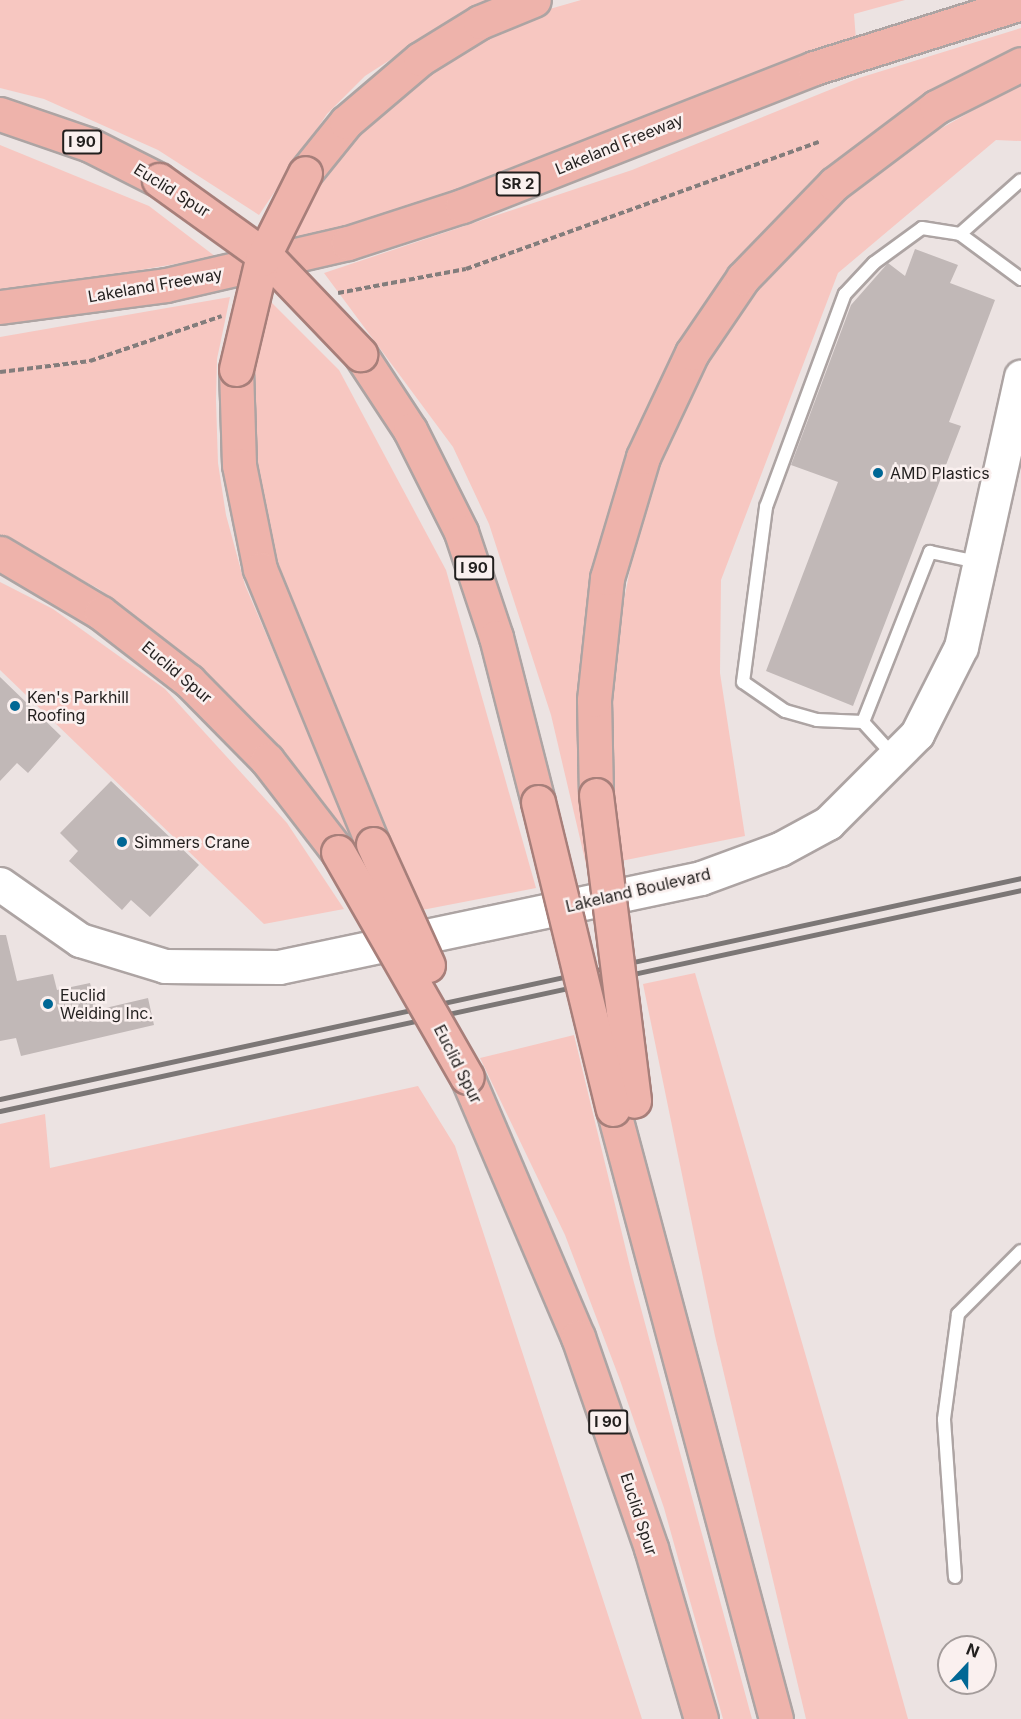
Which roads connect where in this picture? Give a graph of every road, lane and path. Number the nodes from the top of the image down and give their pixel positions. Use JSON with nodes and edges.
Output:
{"nodes":[{"id":1,"x":534,"y":0,"type":"edge"},
{"id":2,"x":1021,"y":3,"type":"edge"},
{"id":3,"x":1021,"y":64,"type":"edge"},
{"id":4,"x":0,"y":114,"type":"edge"},
{"id":5,"x":819,"y":141,"type":"dead end"},
{"id":6,"x":1021,"y":180,"type":"edge"},
{"id":7,"x":960,"y":234,"type":"junction"},
{"id":8,"x":1021,"y":279,"type":"edge"},
{"id":9,"x":325,"y":296,"type":"dead end"},
{"id":10,"x":0,"y":308,"type":"edge"},
{"id":11,"x":231,"y":314,"type":"dead end"},
{"id":12,"x":0,"y":372,"type":"edge"},
{"id":13,"x":1021,"y":377,"type":"edge"},
{"id":14,"x":0,"y":553,"type":"edge"},
{"id":15,"x":981,"y":563,"type":"junction"},
{"id":16,"x":863,"y":722,"type":"junction"},
{"id":17,"x":896,"y":758,"type":"junction"},
{"id":18,"x":0,"y":884,"type":"edge"},
{"id":19,"x":467,"y":1077,"type":"junction"},
{"id":20,"x":624,"y":1105,"type":"junction"},
{"id":21,"x":1021,"y":1251,"type":"edge"},
{"id":22,"x":955,"y":1577,"type":"dead end"},
{"id":23,"x":773,"y":1708,"type":"edge"},
{"id":24,"x":701,"y":1719,"type":"edge"}],
"edges":[{"from":1,"to":19,"type":"highway","bridge":true},
{"from":2,"to":10,"type":"highway","name":"Lakeland Freeway","number":"SR 2"},
{"from":3,"to":20,"type":"highway","bridge":true},
{"from":4,"to":20,"type":"highway","name":"Euclid Spur","number":"I 90","bridge":true},
{"from":5,"to":9,"type":"path"},
{"from":6,"to":7,"type":"lane"},
{"from":7,"to":8,"type":"lane"},
{"from":7,"to":16,"type":"lane"},
{"from":11,"to":12,"type":"path"},
{"from":13,"to":15,"type":"street","name":"Lakeland Boulevard"},
{"from":14,"to":19,"type":"highway","name":"Euclid Spur","number":"I 90","bridge":true},
{"from":15,"to":16,"type":"lane"},
{"from":15,"to":17,"type":"street","name":"Lakeland Boulevard"},
{"from":16,"to":17,"type":"lane"},
{"from":17,"to":18,"type":"street","name":"Lakeland Boulevard"},
{"from":19,"to":24,"type":"highway","name":"Euclid Spur","number":"I 90"},
{"from":20,"to":23,"type":"highway","number":"I 90"},
{"from":21,"to":22,"type":"lane"}]}
